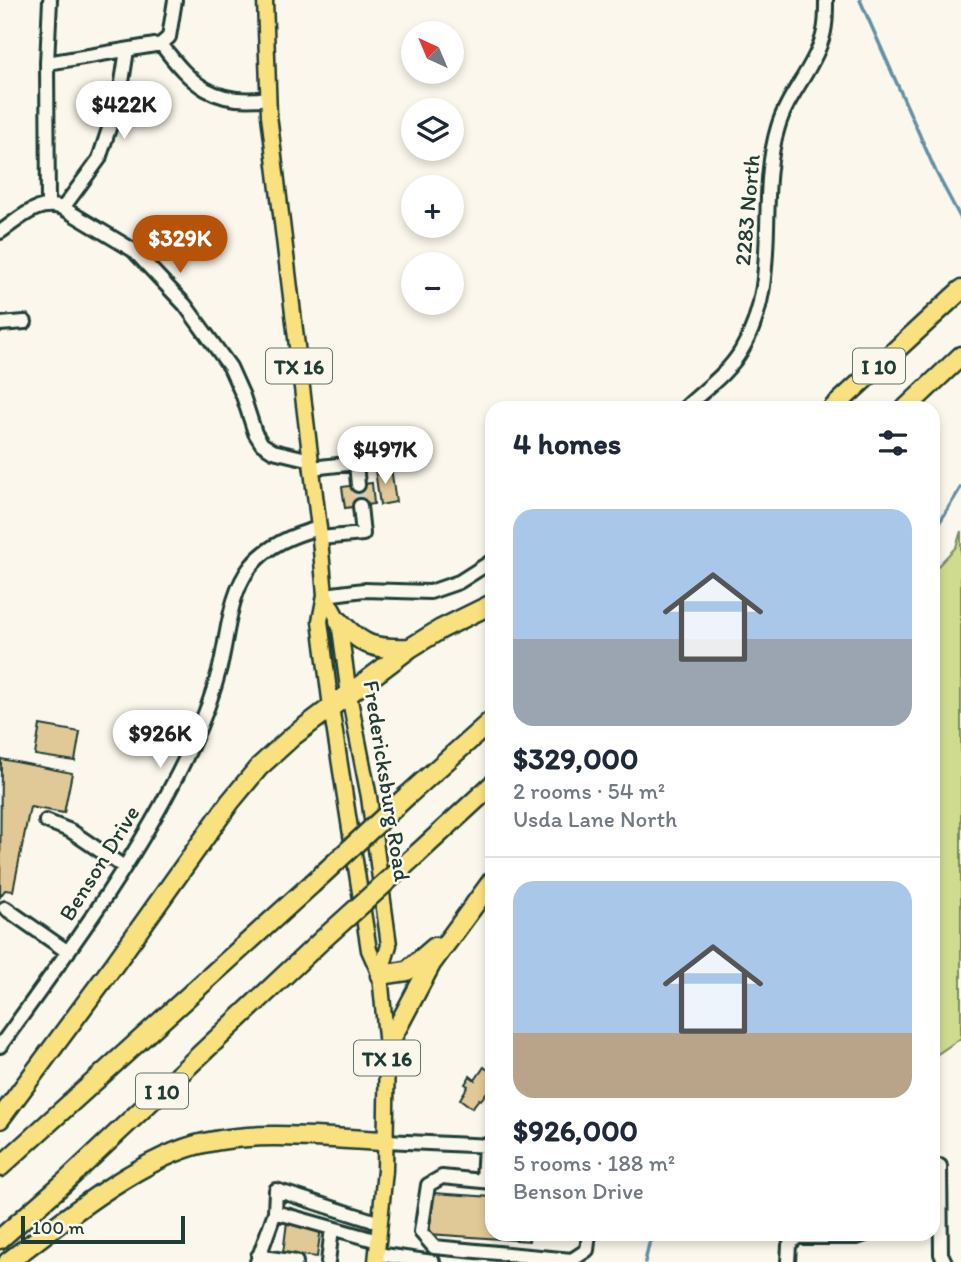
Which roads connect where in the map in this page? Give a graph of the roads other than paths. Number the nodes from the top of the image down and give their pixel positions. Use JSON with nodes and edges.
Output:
{"nodes":[{"id":1,"x":50,"y":0,"type":"edge"},
{"id":2,"x":175,"y":0,"type":"edge"},
{"id":3,"x":265,"y":0,"type":"edge"},
{"id":4,"x":826,"y":0,"type":"edge"},
{"id":5,"x":161,"y":44,"type":"junction"},
{"id":6,"x":127,"y":50,"type":"junction"},
{"id":7,"x":47,"y":63,"type":"junction"},
{"id":8,"x":268,"y":98,"type":"junction"},
{"id":9,"x":48,"y":204,"type":"junction"},
{"id":10,"x":63,"y":208,"type":"junction"},
{"id":11,"x":0,"y":232,"type":"edge"},
{"id":12,"x":961,"y":290,"type":"edge"},
{"id":13,"x":25,"y":322,"type":"dead end"},
{"id":14,"x":0,"y":324,"type":"edge"},
{"id":15,"x":961,"y":356,"type":"edge"},
{"id":16,"x":692,"y":401,"type":"edge"},
{"id":17,"x":841,"y":401,"type":"edge"},
{"id":18,"x":913,"y":401,"type":"edge"},
{"id":19,"x":311,"y":464,"type":"junction"},
{"id":20,"x":358,"y":485,"type":"tunnel mouth"},
{"id":21,"x":360,"y":506,"type":"tunnel mouth"},
{"id":22,"x":319,"y":533,"type":"junction"},
{"id":23,"x":485,"y":565,"type":"edge"},
{"id":24,"x":325,"y":596,"type":"junction"},
{"id":25,"x":485,"y":607,"type":"edge"},
{"id":26,"x":339,"y":621,"type":"junction"},
{"id":27,"x":410,"y":648,"type":"junction"},
{"id":28,"x":349,"y":695,"type":"junction"},
{"id":29,"x":331,"y":707,"type":"junction"},
{"id":30,"x":485,"y":725,"type":"edge"},
{"id":31,"x":485,"y":791,"type":"edge"},
{"id":32,"x":46,"y":821,"type":"dead end"},
{"id":33,"x":124,"y":867,"type":"junction"},
{"id":34,"x":485,"y":890,"type":"edge"},
{"id":35,"x":5,"y":908,"type":"dead end"},
{"id":36,"x":456,"y":929,"type":"junction"},
{"id":37,"x":68,"y":952,"type":"junction"},
{"id":38,"x":380,"y":975,"type":"junction"},
{"id":39,"x":0,"y":1046,"type":"edge"},
{"id":40,"x":387,"y":1047,"type":"junction"},
{"id":41,"x":0,"y":1119,"type":"edge"},
{"id":42,"x":386,"y":1141,"type":"junction"},
{"id":43,"x":485,"y":1146,"type":"edge"},
{"id":44,"x":0,"y":1167,"type":"edge"},
{"id":45,"x":485,"y":1182,"type":"edge"},
{"id":46,"x":275,"y":1212,"type":"junction"},
{"id":47,"x":380,"y":1223,"type":"junction"},
{"id":48,"x":332,"y":1228,"type":"junction"},
{"id":49,"x":0,"y":1239,"type":"edge"},
{"id":50,"x":588,"y":1241,"type":"edge"},
{"id":51,"x":793,"y":1241,"type":"edge"},
{"id":52,"x":939,"y":1241,"type":"edge"},
{"id":53,"x":377,"y":1252,"type":"edge"},
{"id":54,"x":257,"y":1259,"type":"edge"},
{"id":55,"x":8,"y":1262,"type":"edge"},
{"id":56,"x":296,"y":1262,"type":"edge"},
{"id":57,"x":328,"y":1262,"type":"edge"},
{"id":58,"x":429,"y":1262,"type":"edge"},
{"id":59,"x":788,"y":1262,"type":"edge"},
{"id":60,"x":945,"y":1262,"type":"edge"}],
"edges":[{"from":1,"to":7,"type":"street"},
{"from":2,"to":5,"type":"street"},
{"from":3,"to":8,"type":"main road","name":"Fredericksburg Road","number":"TX 16"},
{"from":4,"to":16,"type":"street","name":"2283 North"},
{"from":5,"to":6,"type":"street"},
{"from":5,"to":8,"type":"street"},
{"from":6,"to":7,"type":"street"},
{"from":6,"to":10,"type":"street"},
{"from":7,"to":9,"type":"street"},
{"from":8,"to":19,"type":"main road","name":"Fredericksburg Road","number":"TX 16"},
{"from":9,"to":10,"type":"street"},
{"from":9,"to":11,"type":"street"},
{"from":10,"to":19,"type":"street"},
{"from":12,"to":17,"type":"highway","number":"I 10"},
{"from":13,"to":14,"type":"street"},
{"from":15,"to":18,"type":"highway","number":"I 10"},
{"from":19,"to":20,"type":"street"},
{"from":19,"to":22,"type":"main road","name":"Fredericksburg Road","number":"TX 16"},
{"from":21,"to":22,"type":"street","name":"Benson Drive"},
{"from":22,"to":24,"type":"main road","name":"Fredericksburg Road","number":"TX 16"},
{"from":22,"to":33,"type":"street","name":"Benson Drive"},
{"from":23,"to":24,"type":"street"},
{"from":24,"to":26,"type":"main road","name":"Fredericksburg Road","number":"TX 16"},
{"from":24,"to":29,"type":"main road","name":"Fredericksburg Road","number":"TX 16"},
{"from":25,"to":27,"type":"highway"},
{"from":26,"to":27,"type":"highway"},
{"from":26,"to":28,"type":"main road","name":"Fredericksburg Road","number":"TX 16"},
{"from":27,"to":28,"type":"highway"},
{"from":28,"to":29,"type":"highway"},
{"from":28,"to":38,"type":"main road","name":"Fredericksburg Road","number":"TX 16"},
{"from":29,"to":38,"type":"main road","name":"Fredericksburg Road","number":"TX 16"},
{"from":29,"to":41,"type":"highway"},
{"from":30,"to":44,"type":"highway","number":"I 10","bridge":true},
{"from":31,"to":49,"type":"highway","number":"I 10","bridge":true},
{"from":32,"to":33,"type":"street"},
{"from":33,"to":37,"type":"street","name":"Benson Drive"},
{"from":34,"to":36,"type":"highway"},
{"from":35,"to":37,"type":"street"},
{"from":36,"to":38,"type":"highway"},
{"from":36,"to":40,"type":"highway"},
{"from":37,"to":39,"type":"street","name":"Benson Drive"},
{"from":38,"to":40,"type":"main road","name":"Fredericksburg Road","number":"TX 16"},
{"from":40,"to":42,"type":"main road","name":"Fredericksburg Road","number":"TX 16"},
{"from":42,"to":43,"type":"street"},
{"from":42,"to":47,"type":"main road","number":"TX 16"},
{"from":42,"to":55,"type":"highway"},
{"from":45,"to":50,"type":"street"},
{"from":46,"to":47,"type":"street"},
{"from":46,"to":48,"type":"street"},
{"from":46,"to":54,"type":"street"},
{"from":47,"to":53,"type":"main road","number":"TX 16"},
{"from":48,"to":53,"type":"street"},
{"from":48,"to":57,"type":"street"},
{"from":51,"to":59,"type":"street"},
{"from":52,"to":60,"type":"street"},
{"from":53,"to":58,"type":"street"},
{"from":54,"to":56,"type":"street"}]}
